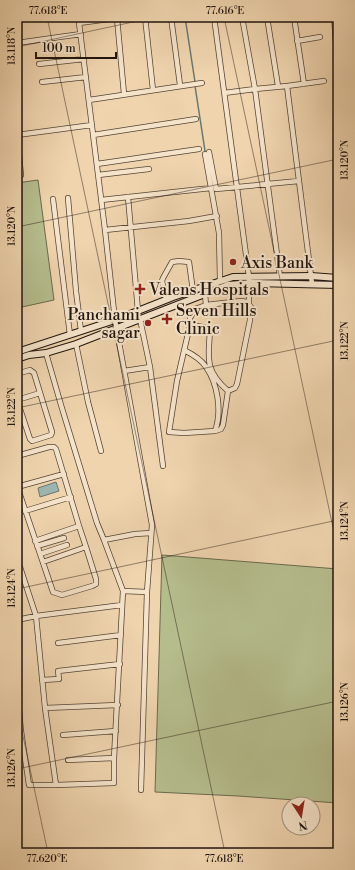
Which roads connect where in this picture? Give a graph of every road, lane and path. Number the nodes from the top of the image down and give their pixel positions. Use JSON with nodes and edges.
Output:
{"nodes":[{"id":1,"x":124,"y":17,"type":"edge"},
{"id":2,"x":145,"y":17,"type":"edge"},
{"id":3,"x":170,"y":17,"type":"edge"},
{"id":4,"x":214,"y":17,"type":"edge"},
{"id":5,"x":242,"y":17,"type":"edge"},
{"id":6,"x":267,"y":17,"type":"edge"},
{"id":7,"x":294,"y":17,"type":"edge"},
{"id":8,"x":334,"y":17,"type":"edge"},
{"id":9,"x":117,"y":18,"type":"junction"},
{"id":10,"x":86,"y":20,"type":"edge"},
{"id":11,"x":80,"y":34,"type":"junction"},
{"id":12,"x":320,"y":37,"type":"dead end"},
{"id":13,"x":297,"y":41,"type":"junction"},
{"id":14,"x":17,"y":43,"type":"edge"},
{"id":15,"x":84,"y":59,"type":"junction"},
{"id":16,"x":39,"y":64,"type":"dead end"},
{"id":17,"x":338,"y":70,"type":"edge"},
{"id":18,"x":86,"y":77,"type":"junction"},
{"id":19,"x":324,"y":81,"type":"dead end"},
{"id":20,"x":42,"y":82,"type":"dead end"},
{"id":21,"x":202,"y":83,"type":"dead end"},
{"id":22,"x":304,"y":84,"type":"junction"},
{"id":23,"x":180,"y":85,"type":"junction"},
{"id":24,"x":278,"y":86,"type":"junction"},
{"id":25,"x":287,"y":86,"type":"junction"},
{"id":26,"x":255,"y":89,"type":"junction"},
{"id":27,"x":153,"y":90,"type":"junction"},
{"id":28,"x":224,"y":93,"type":"junction"},
{"id":29,"x":124,"y":94,"type":"junction"},
{"id":30,"x":338,"y":98,"type":"edge"},
{"id":31,"x":89,"y":100,"type":"junction"},
{"id":32,"x":338,"y":111,"type":"edge"},
{"id":33,"x":196,"y":119,"type":"dead end"},
{"id":34,"x":92,"y":125,"type":"junction"},
{"id":35,"x":17,"y":134,"type":"edge"},
{"id":36,"x":93,"y":135,"type":"junction"},
{"id":37,"x":199,"y":149,"type":"dead end"},
{"id":38,"x":97,"y":164,"type":"junction"},
{"id":39,"x":150,"y":168,"type":"dead end"},
{"id":40,"x":21,"y":175,"type":"dead end"},
{"id":41,"x":98,"y":175,"type":"junction"},
{"id":42,"x":299,"y":181,"type":"junction"},
{"id":43,"x":268,"y":184,"type":"junction"},
{"id":44,"x":237,"y":186,"type":"junction"},
{"id":45,"x":211,"y":188,"type":"junction"},
{"id":46,"x":128,"y":197,"type":"junction"},
{"id":47,"x":68,"y":198,"type":"dead end"},
{"id":48,"x":53,"y":199,"type":"dead end"},
{"id":49,"x":101,"y":200,"type":"junction"},
{"id":50,"x":217,"y":216,"type":"junction"},
{"id":51,"x":131,"y":227,"type":"junction"},
{"id":52,"x":105,"y":230,"type":"junction"},
{"id":53,"x":312,"y":276,"type":"junction"},
{"id":54,"x":280,"y":277,"type":"junction"},
{"id":55,"x":338,"y":278,"type":"edge"},
{"id":56,"x":249,"y":280,"type":"junction"},
{"id":57,"x":220,"y":281,"type":"junction"},
{"id":58,"x":312,"y":284,"type":"junction"},
{"id":59,"x":211,"y":285,"type":"junction"},
{"id":60,"x":338,"y":285,"type":"edge"},
{"id":61,"x":193,"y":291,"type":"junction"},
{"id":62,"x":212,"y":291,"type":"junction"},
{"id":63,"x":205,"y":294,"type":"junction"},
{"id":64,"x":166,"y":299,"type":"junction"},
{"id":65,"x":192,"y":299,"type":"junction"},
{"id":66,"x":249,"y":304,"type":"junction"},
{"id":67,"x":206,"y":305,"type":"junction"},
{"id":68,"x":195,"y":309,"type":"junction"},
{"id":69,"x":138,"y":311,"type":"junction"},
{"id":70,"x":140,"y":319,"type":"junction"},
{"id":71,"x":115,"y":320,"type":"junction"},
{"id":72,"x":190,"y":325,"type":"junction"},
{"id":73,"x":116,"y":328,"type":"junction"},
{"id":74,"x":81,"y":331,"type":"junction"},
{"id":75,"x":70,"y":335,"type":"junction"},
{"id":76,"x":76,"y":344,"type":"junction"},
{"id":77,"x":184,"y":350,"type":"junction"},
{"id":78,"x":17,"y":352,"type":"edge"},
{"id":79,"x":46,"y":353,"type":"junction"},
{"id":80,"x":17,"y":359,"type":"edge"},
{"id":81,"x":150,"y":367,"type":"junction"},
{"id":82,"x":124,"y":371,"type":"junction"},
{"id":83,"x":17,"y":374,"type":"edge"},
{"id":84,"x":228,"y":391,"type":"junction"},
{"id":85,"x":40,"y":393,"type":"junction"},
{"id":86,"x":17,"y":400,"type":"edge"},
{"id":87,"x":215,"y":431,"type":"junction"},
{"id":88,"x":101,"y":451,"type":"dead end"},
{"id":89,"x":17,"y":456,"type":"edge"},
{"id":90,"x":163,"y":466,"type":"dead end"},
{"id":91,"x":64,"y":474,"type":"junction"},
{"id":92,"x":17,"y":487,"type":"edge"},
{"id":93,"x":71,"y":498,"type":"junction"},
{"id":94,"x":26,"y":511,"type":"junction"},
{"id":95,"x":79,"y":526,"type":"junction"},
{"id":96,"x":151,"y":533,"type":"junction"},
{"id":97,"x":64,"y":538,"type":"dead end"},
{"id":98,"x":104,"y":540,"type":"junction"},
{"id":99,"x":36,"y":543,"type":"junction"},
{"id":100,"x":67,"y":546,"type":"dead end"},
{"id":101,"x":86,"y":547,"type":"junction"},
{"id":102,"x":40,"y":554,"type":"junction"},
{"id":103,"x":17,"y":558,"type":"edge"},
{"id":104,"x":43,"y":562,"type":"junction"},
{"id":105,"x":123,"y":591,"type":"junction"},
{"id":106,"x":147,"y":592,"type":"junction"},
{"id":107,"x":122,"y":605,"type":"junction"},
{"id":108,"x":36,"y":616,"type":"junction"},
{"id":109,"x":17,"y":620,"type":"edge"},
{"id":110,"x":121,"y":635,"type":"junction"},
{"id":111,"x":58,"y":643,"type":"dead end"},
{"id":112,"x":120,"y":664,"type":"junction"},
{"id":113,"x":42,"y":680,"type":"junction"},
{"id":114,"x":17,"y":690,"type":"edge"},
{"id":115,"x":118,"y":705,"type":"junction"},
{"id":116,"x":45,"y":708,"type":"junction"},
{"id":117,"x":116,"y":731,"type":"junction"},
{"id":118,"x":63,"y":735,"type":"dead end"},
{"id":119,"x":114,"y":758,"type":"junction"},
{"id":120,"x":68,"y":760,"type":"dead end"},
{"id":121,"x":56,"y":785,"type":"junction"},
{"id":122,"x":141,"y":790,"type":"dead end"}],
"edges":[{"from":1,"to":9,"type":"street"},
{"from":2,"to":27,"type":"street"},
{"from":3,"to":23,"type":"street"},
{"from":4,"to":28,"type":"street"},
{"from":5,"to":26,"type":"street"},
{"from":6,"to":24,"type":"street"},
{"from":7,"to":13,"type":"street"},
{"from":8,"to":17,"type":"street"},
{"from":9,"to":10,"type":"street"},
{"from":9,"to":29,"type":"street"},
{"from":10,"to":11,"type":"street"},
{"from":11,"to":14,"type":"street"},
{"from":11,"to":15,"type":"street"},
{"from":12,"to":13,"type":"street"},
{"from":13,"to":22,"type":"street"},
{"from":15,"to":16,"type":"street"},
{"from":15,"to":18,"type":"street"},
{"from":18,"to":20,"type":"street"},
{"from":18,"to":31,"type":"street"},
{"from":19,"to":22,"type":"street"},
{"from":21,"to":23,"type":"street"},
{"from":22,"to":25,"type":"street"},
{"from":23,"to":27,"type":"street"},
{"from":24,"to":25,"type":"street"},
{"from":24,"to":26,"type":"street"},
{"from":25,"to":42,"type":"street"},
{"from":26,"to":28,"type":"street"},
{"from":26,"to":43,"type":"street"},
{"from":27,"to":29,"type":"street"},
{"from":28,"to":44,"type":"street"},
{"from":29,"to":31,"type":"street"},
{"from":30,"to":32,"type":"street"},
{"from":31,"to":34,"type":"street"},
{"from":33,"to":36,"type":"street"},
{"from":34,"to":35,"type":"street"},
{"from":34,"to":36,"type":"street"},
{"from":35,"to":40,"type":"street"},
{"from":36,"to":38,"type":"street"},
{"from":37,"to":38,"type":"street"},
{"from":38,"to":41,"type":"street"},
{"from":39,"to":41,"type":"street"},
{"from":41,"to":49,"type":"street"},
{"from":42,"to":43,"type":"street"},
{"from":42,"to":53,"type":"street"},
{"from":43,"to":44,"type":"street"},
{"from":43,"to":54,"type":"street"},
{"from":44,"to":45,"type":"street"},
{"from":44,"to":56,"type":"street"},
{"from":45,"to":46,"type":"street"},
{"from":45,"to":50,"type":"street"},
{"from":46,"to":49,"type":"street"},
{"from":46,"to":51,"type":"street"},
{"from":47,"to":74,"type":"street"},
{"from":48,"to":75,"type":"street"},
{"from":49,"to":52,"type":"street"},
{"from":50,"to":51,"type":"street"},
{"from":50,"to":57,"type":"street"},
{"from":51,"to":52,"type":"street"},
{"from":51,"to":69,"type":"street"},
{"from":52,"to":71,"type":"street"},
{"from":53,"to":54,"type":"main road"},
{"from":53,"to":55,"type":"main road"},
{"from":53,"to":58,"type":"street"},
{"from":54,"to":56,"type":"main road"},
{"from":56,"to":57,"type":"main road"},
{"from":56,"to":58,"type":"main road"},
{"from":56,"to":62,"type":"main road"},
{"from":56,"to":66,"type":"street"},
{"from":57,"to":59,"type":"main road"},
{"from":58,"to":60,"type":"main road"},
{"from":59,"to":61,"type":"main road"},
{"from":59,"to":62,"type":"main road"},
{"from":61,"to":64,"type":"main road"},
{"from":61,"to":64,"type":"street"},
{"from":62,"to":63,"type":"main road"},
{"from":63,"to":65,"type":"main road"},
{"from":63,"to":67,"type":"street"},
{"from":64,"to":69,"type":"main road"},
{"from":65,"to":68,"type":"street"},
{"from":65,"to":70,"type":"main road"},
{"from":66,"to":67,"type":"street"},
{"from":66,"to":84,"type":"street"},
{"from":67,"to":68,"type":"street"},
{"from":68,"to":72,"type":"street"},
{"from":69,"to":71,"type":"main road"},
{"from":70,"to":73,"type":"main road"},
{"from":70,"to":81,"type":"street"},
{"from":71,"to":73,"type":"street"},
{"from":71,"to":74,"type":"main road"},
{"from":72,"to":77,"type":"street"},
{"from":72,"to":84,"type":"street"},
{"from":73,"to":76,"type":"main road"},
{"from":73,"to":82,"type":"street"},
{"from":74,"to":75,"type":"main road"},
{"from":75,"to":78,"type":"main road"},
{"from":76,"to":79,"type":"main road"},
{"from":76,"to":88,"type":"street"},
{"from":77,"to":87,"type":"street"},
{"from":77,"to":87,"type":"street"},
{"from":79,"to":80,"type":"main road"},
{"from":79,"to":98,"type":"street"},
{"from":81,"to":82,"type":"street"},
{"from":81,"to":90,"type":"street"},
{"from":82,"to":96,"type":"street"},
{"from":83,"to":85,"type":"street"},
{"from":84,"to":87,"type":"street"},
{"from":85,"to":86,"type":"street"},
{"from":85,"to":86,"type":"street"},
{"from":89,"to":91,"type":"street"},
{"from":91,"to":92,"type":"street"},
{"from":91,"to":93,"type":"street"},
{"from":92,"to":94,"type":"street"},
{"from":93,"to":94,"type":"street"},
{"from":93,"to":95,"type":"street"},
{"from":94,"to":99,"type":"street"},
{"from":95,"to":99,"type":"street"},
{"from":95,"to":101,"type":"street"},
{"from":96,"to":98,"type":"street"},
{"from":96,"to":106,"type":"street"},
{"from":97,"to":99,"type":"street"},
{"from":98,"to":105,"type":"street"},
{"from":99,"to":102,"type":"street"},
{"from":100,"to":102,"type":"street"},
{"from":101,"to":104,"type":"street"},
{"from":101,"to":104,"type":"street"},
{"from":102,"to":104,"type":"street"},
{"from":103,"to":108,"type":"street"},
{"from":105,"to":106,"type":"street"},
{"from":105,"to":107,"type":"street"},
{"from":106,"to":122,"type":"street"},
{"from":107,"to":108,"type":"street"},
{"from":107,"to":110,"type":"street"},
{"from":108,"to":109,"type":"street"},
{"from":108,"to":113,"type":"street"},
{"from":110,"to":111,"type":"street"},
{"from":110,"to":112,"type":"street"},
{"from":112,"to":113,"type":"street"},
{"from":112,"to":115,"type":"street"},
{"from":113,"to":116,"type":"street"},
{"from":114,"to":121,"type":"street"},
{"from":115,"to":116,"type":"street"},
{"from":115,"to":117,"type":"street"},
{"from":116,"to":121,"type":"street"},
{"from":117,"to":118,"type":"street"},
{"from":117,"to":119,"type":"street"},
{"from":119,"to":120,"type":"street"},
{"from":119,"to":121,"type":"street"}]}
